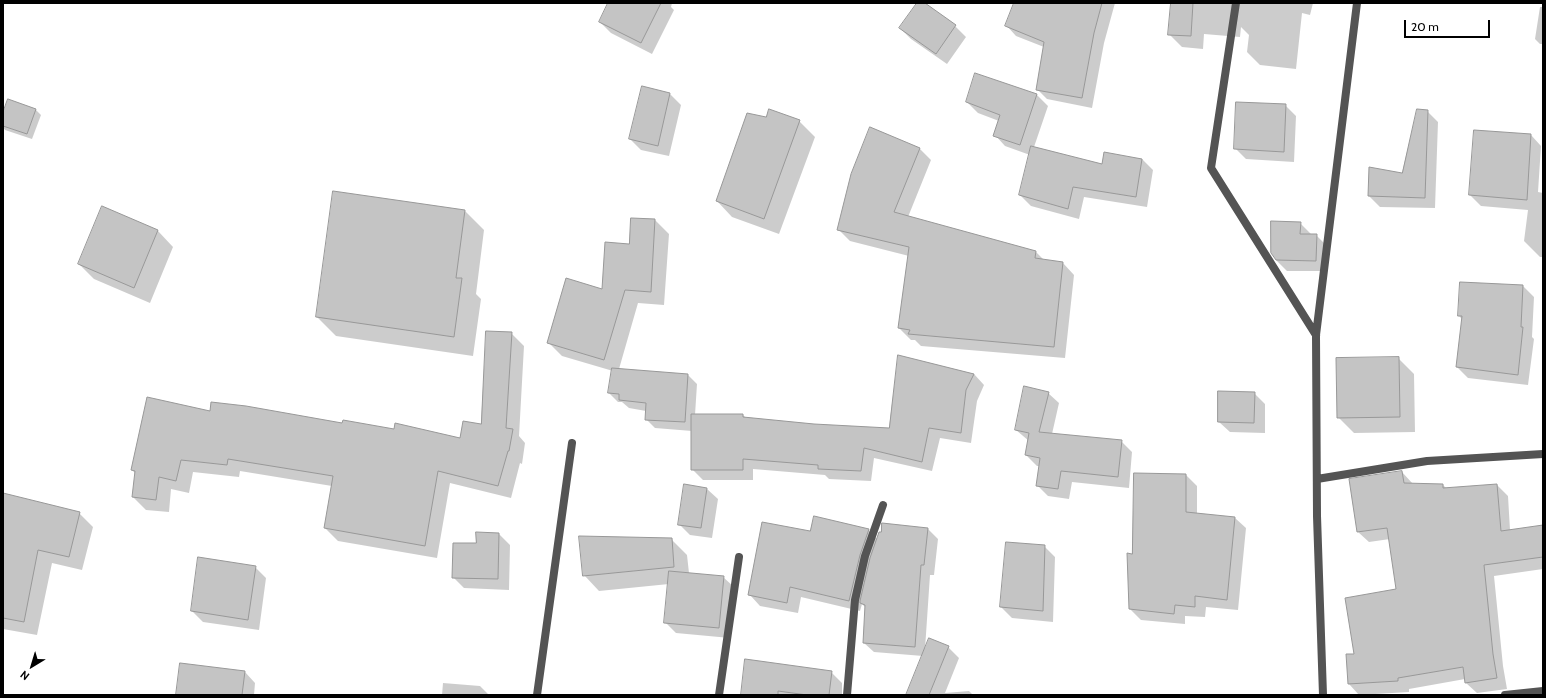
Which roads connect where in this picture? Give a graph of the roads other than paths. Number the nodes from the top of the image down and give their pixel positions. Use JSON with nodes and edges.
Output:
{"nodes":[{"id":1,"x":1236,"y":3,"type":"edge"},
{"id":2,"x":1357,"y":3,"type":"edge"},
{"id":3,"x":1316,"y":335,"type":"junction"},
{"id":4,"x":572,"y":443,"type":"dead end"},
{"id":5,"x":1543,"y":454,"type":"edge"},
{"id":6,"x":1317,"y":478,"type":"junction"},
{"id":7,"x":883,"y":505,"type":"dead end"},
{"id":8,"x":739,"y":557,"type":"dead end"},
{"id":9,"x":1543,"y":691,"type":"edge"},
{"id":10,"x":537,"y":695,"type":"edge"},
{"id":11,"x":719,"y":695,"type":"edge"},
{"id":12,"x":847,"y":695,"type":"edge"},
{"id":13,"x":1323,"y":695,"type":"edge"},
{"id":14,"x":1505,"y":695,"type":"edge"}],
"edges":[{"from":1,"to":3,"type":"street"},
{"from":2,"to":3,"type":"street"},
{"from":3,"to":6,"type":"street"},
{"from":4,"to":10,"type":"street"},
{"from":5,"to":6,"type":"street"},
{"from":6,"to":13,"type":"street"},
{"from":7,"to":12,"type":"street"},
{"from":8,"to":11,"type":"street"},
{"from":9,"to":14,"type":"street"}]}
